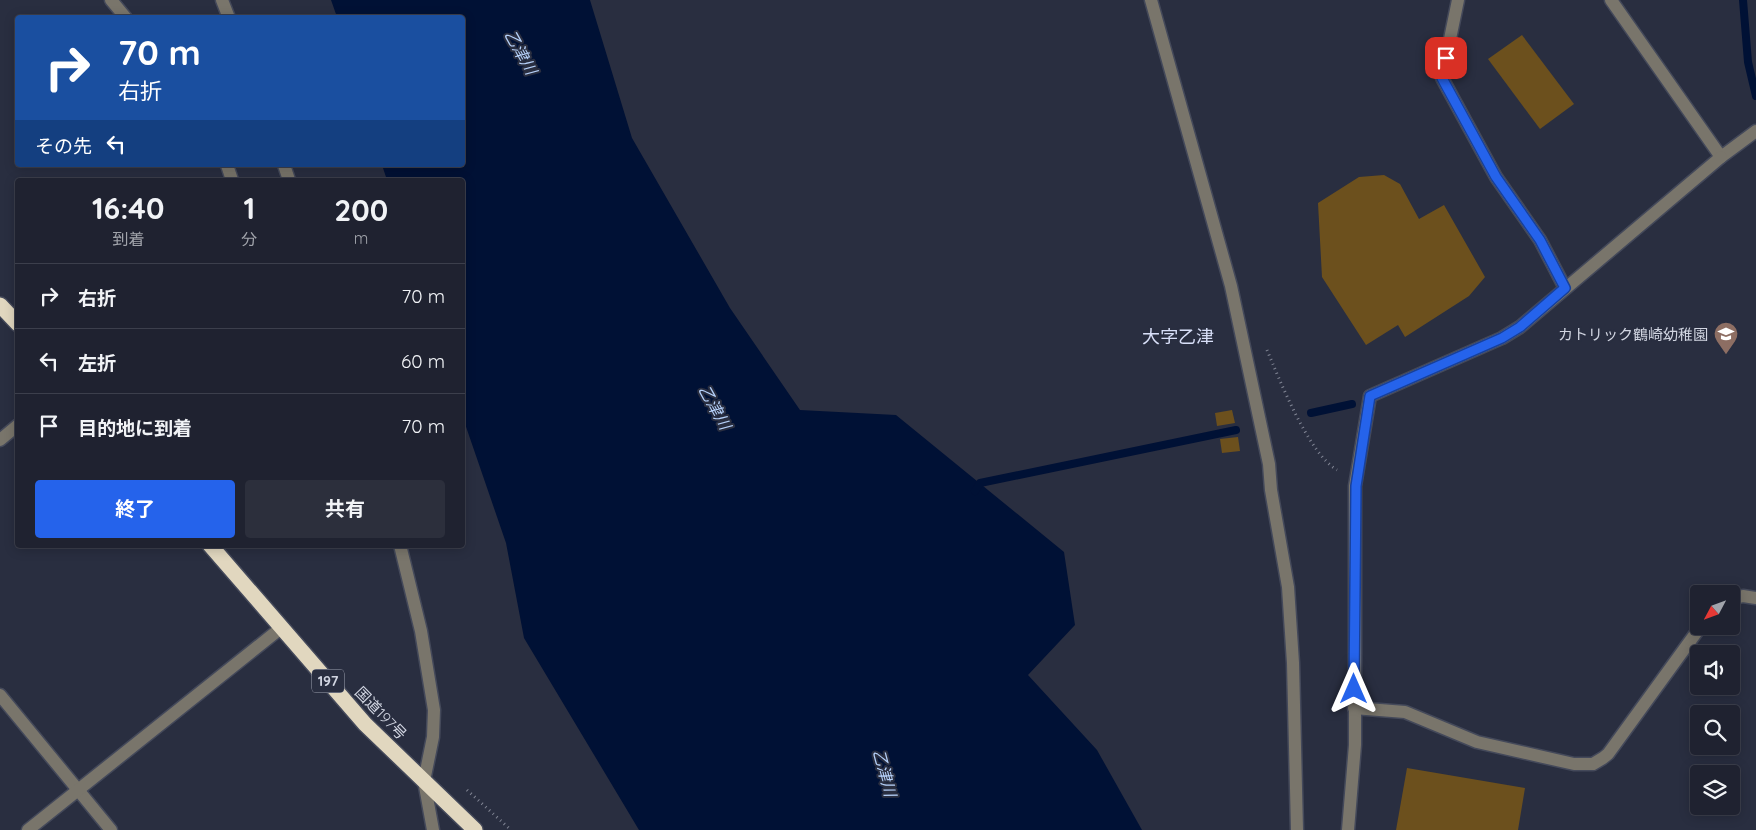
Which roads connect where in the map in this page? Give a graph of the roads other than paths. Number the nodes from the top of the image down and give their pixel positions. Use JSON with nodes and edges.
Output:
{"nodes":[{"id":1,"x":111,"y":0,"type":"edge"},
{"id":2,"x":222,"y":0,"type":"edge"},
{"id":3,"x":1151,"y":0,"type":"edge"},
{"id":4,"x":1458,"y":0,"type":"edge"},
{"id":5,"x":1611,"y":0,"type":"edge"},
{"id":6,"x":124,"y":15,"type":"edge"},
{"id":7,"x":228,"y":15,"type":"edge"},
{"id":8,"x":1756,"y":130,"type":"edge"},
{"id":9,"x":1721,"y":157,"type":"junction"},
{"id":10,"x":1565,"y":288,"type":"junction"},
{"id":11,"x":0,"y":305,"type":"edge"},
{"id":12,"x":15,"y":321,"type":"edge"},
{"id":13,"x":15,"y":428,"type":"edge"},
{"id":14,"x":0,"y":440,"type":"edge"},
{"id":15,"x":213,"y":548,"type":"edge"},
{"id":16,"x":401,"y":548,"type":"edge"},
{"id":17,"x":1740,"y":597,"type":"edge"},
{"id":18,"x":1756,"y":598,"type":"edge"},
{"id":19,"x":281,"y":628,"type":"junction"},
{"id":20,"x":1694,"y":635,"type":"edge"},
{"id":21,"x":0,"y":695,"type":"edge"},
{"id":22,"x":1354,"y":708,"type":"junction"},
{"id":23,"x":424,"y":781,"type":"junction"},
{"id":24,"x":78,"y":790,"type":"junction"},
{"id":25,"x":28,"y":830,"type":"edge"},
{"id":26,"x":111,"y":830,"type":"edge"},
{"id":27,"x":433,"y":830,"type":"edge"},
{"id":28,"x":475,"y":830,"type":"edge"},
{"id":29,"x":1297,"y":830,"type":"edge"},
{"id":30,"x":1348,"y":830,"type":"edge"}],
"edges":[{"from":1,"to":6,"type":"street"},
{"from":2,"to":7,"type":"street"},
{"from":3,"to":29,"type":"street"},
{"from":4,"to":10,"type":"street"},
{"from":5,"to":9,"type":"street"},
{"from":8,"to":9,"type":"street"},
{"from":9,"to":10,"type":"street"},
{"from":10,"to":22,"type":"street"},
{"from":11,"to":12,"type":"highway"},
{"from":13,"to":14,"type":"street"},
{"from":15,"to":19,"type":"highway","name":"国道197号","number":"197"},
{"from":16,"to":23,"type":"street"},
{"from":17,"to":18,"type":"street"},
{"from":19,"to":23,"type":"highway","name":"国道197号","number":"197"},
{"from":19,"to":24,"type":"street"},
{"from":20,"to":22,"type":"street"},
{"from":21,"to":24,"type":"street"},
{"from":22,"to":30,"type":"street"},
{"from":23,"to":27,"type":"street"},
{"from":23,"to":28,"type":"highway","name":"国道197号","number":"197"},
{"from":24,"to":25,"type":"street"},
{"from":24,"to":26,"type":"street"}]}
